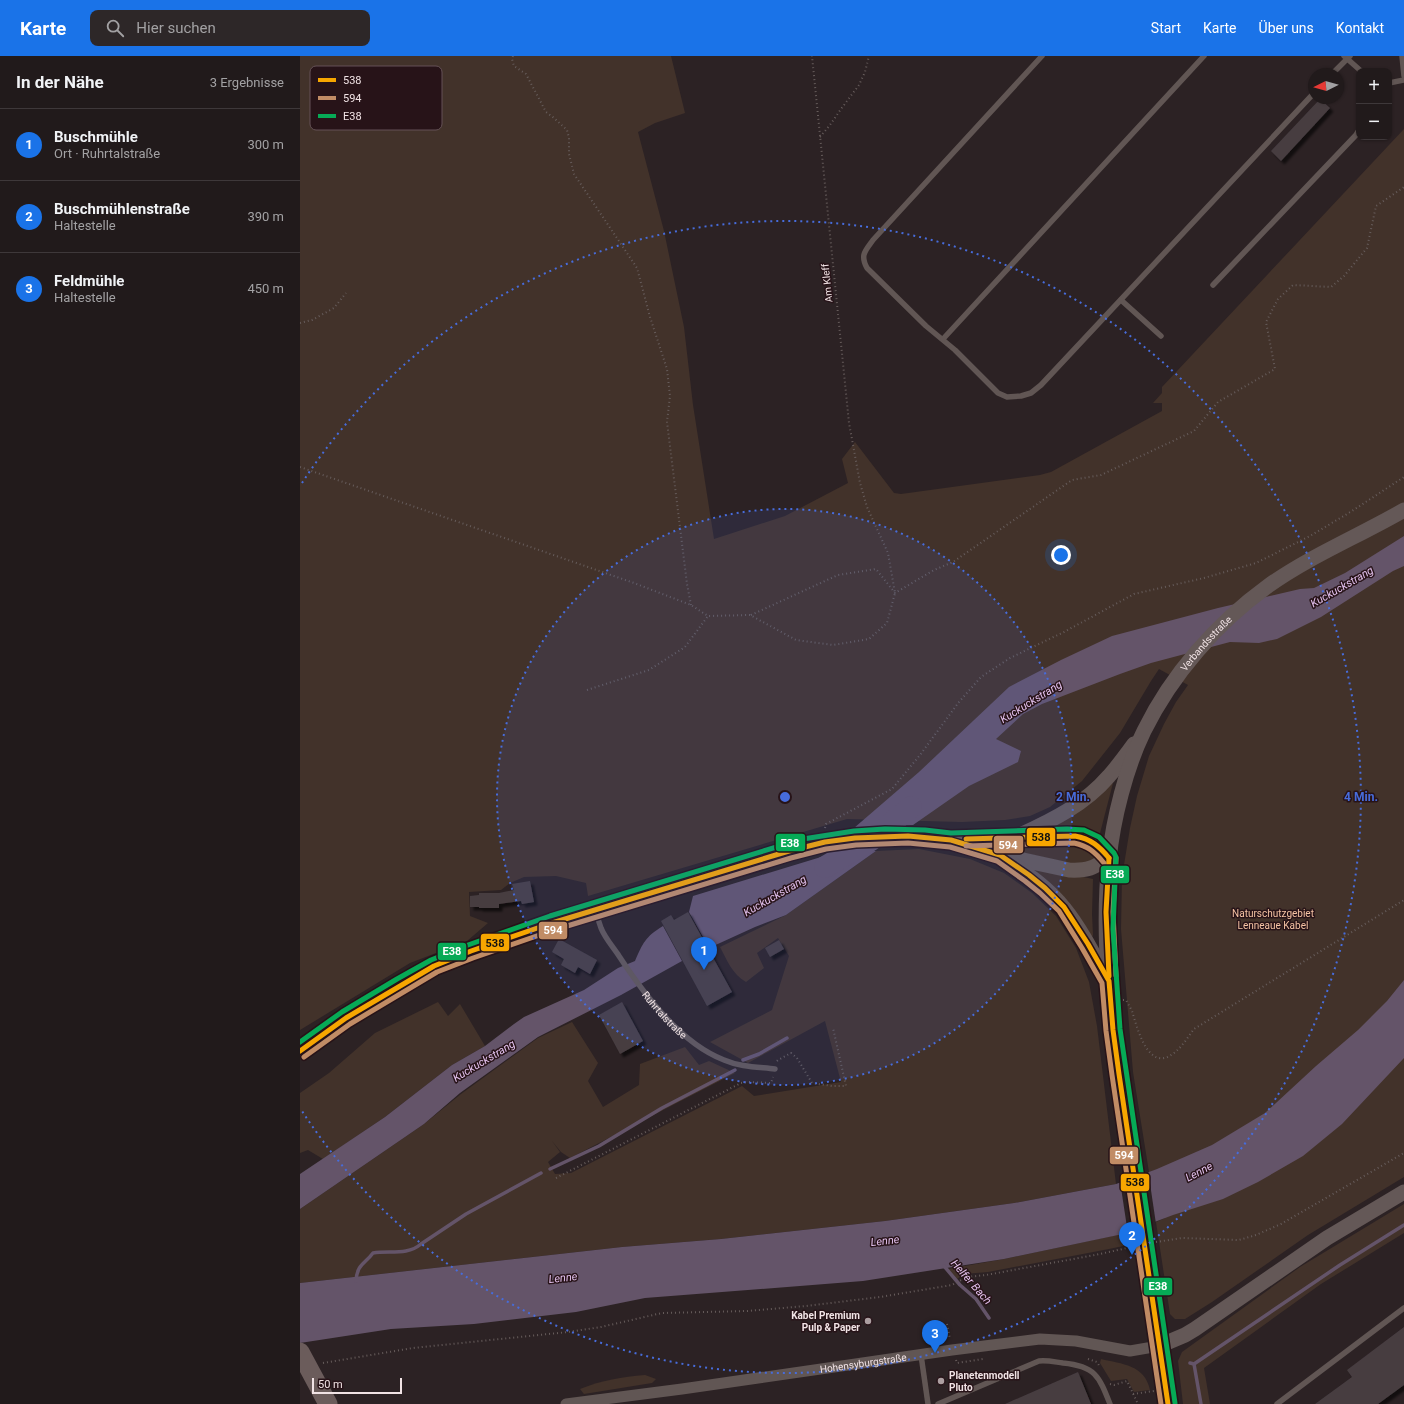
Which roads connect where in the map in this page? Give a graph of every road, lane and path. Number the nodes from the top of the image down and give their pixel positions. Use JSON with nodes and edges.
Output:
{"nodes":[{"id":1,"x":513,"y":56,"type":"edge"},
{"id":2,"x":812,"y":56,"type":"edge"},
{"id":3,"x":869,"y":56,"type":"edge"},
{"id":4,"x":1042,"y":56,"type":"edge"},
{"id":5,"x":1204,"y":56,"type":"edge"},
{"id":6,"x":1402,"y":56,"type":"edge"},
{"id":7,"x":1347,"y":57,"type":"edge"},
{"id":8,"x":1337,"y":68,"type":"edge"},
{"id":9,"x":1358,"y":68,"type":"edge"},
{"id":10,"x":1404,"y":76,"type":"edge"},
{"id":11,"x":1404,"y":80,"type":"edge"},
{"id":12,"x":1392,"y":82,"type":"edge"},
{"id":13,"x":1308,"y":99,"type":"edge"},
{"id":14,"x":1356,"y":135,"type":"edge"},
{"id":15,"x":820,"y":137,"type":"junction"},
{"id":16,"x":1404,"y":187,"type":"edge"},
{"id":17,"x":1213,"y":285,"type":"dead end"},
{"id":18,"x":346,"y":293,"type":"dead end"},
{"id":19,"x":1121,"y":300,"type":"junction"},
{"id":20,"x":300,"y":323,"type":"edge"},
{"id":21,"x":1161,"y":336,"type":"dead end"},
{"id":22,"x":943,"y":339,"type":"junction"},
{"id":23,"x":300,"y":467,"type":"edge"},
{"id":24,"x":1404,"y":477,"type":"edge"},
{"id":25,"x":1404,"y":510,"type":"edge"},
{"id":26,"x":895,"y":592,"type":"junction"},
{"id":27,"x":691,"y":605,"type":"junction"},
{"id":28,"x":750,"y":615,"type":"junction"},
{"id":29,"x":708,"y":616,"type":"junction"},
{"id":30,"x":587,"y":690,"type":"dead end"},
{"id":31,"x":1144,"y":731,"type":"junction"},
{"id":32,"x":1014,"y":838,"type":"junction"},
{"id":33,"x":951,"y":840,"type":"junction"},
{"id":34,"x":823,"y":842,"type":"junction"},
{"id":35,"x":1000,"y":855,"type":"junction"},
{"id":36,"x":1109,"y":858,"type":"junction"},
{"id":37,"x":1404,"y":900,"type":"edge"},
{"id":38,"x":595,"y":910,"type":"junction"},
{"id":39,"x":1109,"y":982,"type":"junction"},
{"id":40,"x":1110,"y":1000,"type":"junction"},
{"id":41,"x":833,"y":1028,"type":"dead end"},
{"id":42,"x":300,"y":1051,"type":"edge"},
{"id":43,"x":775,"y":1069,"type":"junction"},
{"id":44,"x":1404,"y":1153,"type":"edge"},
{"id":45,"x":556,"y":1178,"type":"dead end"},
{"id":46,"x":1404,"y":1192,"type":"edge"},
{"id":47,"x":1155,"y":1243,"type":"dead end"},
{"id":48,"x":1135,"y":1246,"type":"dead end"},
{"id":49,"x":1404,"y":1308,"type":"edge"},
{"id":50,"x":947,"y":1324,"type":"dead end"},
{"id":51,"x":949,"y":1335,"type":"dead end"},
{"id":52,"x":1159,"y":1346,"type":"junction"},
{"id":53,"x":300,"y":1352,"type":"edge"},
{"id":54,"x":921,"y":1355,"type":"junction"},
{"id":55,"x":322,"y":1363,"type":"dead end"},
{"id":56,"x":1150,"y":1392,"type":"dead end"},
{"id":57,"x":1133,"y":1394,"type":"dead end"},
{"id":58,"x":328,"y":1404,"type":"edge"},
{"id":59,"x":566,"y":1404,"type":"edge"},
{"id":60,"x":928,"y":1404,"type":"edge"},
{"id":61,"x":938,"y":1404,"type":"edge"},
{"id":62,"x":1110,"y":1404,"type":"edge"},
{"id":63,"x":1168,"y":1404,"type":"edge"},
{"id":64,"x":1277,"y":1404,"type":"edge"}],
"edges":[{"from":1,"to":27,"type":"path"},
{"from":2,"to":15,"type":"path","name":"Am Kleff"},
{"from":3,"to":15,"type":"path"},
{"from":4,"to":22,"type":"lane"},
{"from":5,"to":22,"type":"lane"},
{"from":6,"to":10,"type":"lane"},
{"from":7,"to":8,"type":"lane"},
{"from":7,"to":9,"type":"lane"},
{"from":11,"to":12,"type":"lane"},
{"from":13,"to":19,"type":"lane"},
{"from":14,"to":17,"type":"lane"},
{"from":15,"to":26,"type":"path","name":"Am Kleff"},
{"from":16,"to":26,"type":"path"},
{"from":18,"to":20,"type":"path"},
{"from":19,"to":21,"type":"lane"},
{"from":19,"to":22,"type":"lane"},
{"from":23,"to":27,"type":"path"},
{"from":24,"to":34,"type":"path"},
{"from":25,"to":31,"type":"main road","name":"Verbandsstraße"},
{"from":26,"to":28,"type":"path"},
{"from":26,"to":28,"type":"path"},
{"from":27,"to":29,"type":"path"},
{"from":28,"to":29,"type":"path"},
{"from":29,"to":30,"type":"path"},
{"from":31,"to":32,"type":"main road"},
{"from":31,"to":36,"type":"main road","name":"Verbandsstraße"},
{"from":32,"to":33,"type":"main road"},
{"from":32,"to":36,"type":"main road"},
{"from":33,"to":34,"type":"main road"},
{"from":33,"to":35,"type":"main road"},
{"from":34,"to":38,"type":"main road"},
{"from":35,"to":36,"type":"main road"},
{"from":35,"to":39,"type":"main road"},
{"from":36,"to":39,"type":"main road","name":"Verbandsstraße"},
{"from":37,"to":40,"type":"path"},
{"from":38,"to":42,"type":"main road"},
{"from":38,"to":43,"type":"lane","name":"Ruhrtalstraße"},
{"from":39,"to":40,"type":"main road","name":"Verbandsstraße"},
{"from":40,"to":52,"type":"main road","name":"Verbandsstraße","bridge":true},
{"from":41,"to":43,"type":"path"},
{"from":43,"to":45,"type":"path"},
{"from":44,"to":47,"type":"path"},
{"from":46,"to":52,"type":"main road"},
{"from":48,"to":55,"type":"path"},
{"from":49,"to":64,"type":"lane"},
{"from":50,"to":51,"type":"path"},
{"from":52,"to":54,"type":"street","name":"Hohensyburgstraße"},
{"from":52,"to":63,"type":"main road","name":"Verbandsstraße"},
{"from":53,"to":58,"type":"highway","bridge":true},
{"from":54,"to":59,"type":"street","name":"Hohensyburgstraße"},
{"from":54,"to":60,"type":"lane"},
{"from":56,"to":57,"type":"path"},
{"from":61,"to":62,"type":"lane"}]}
